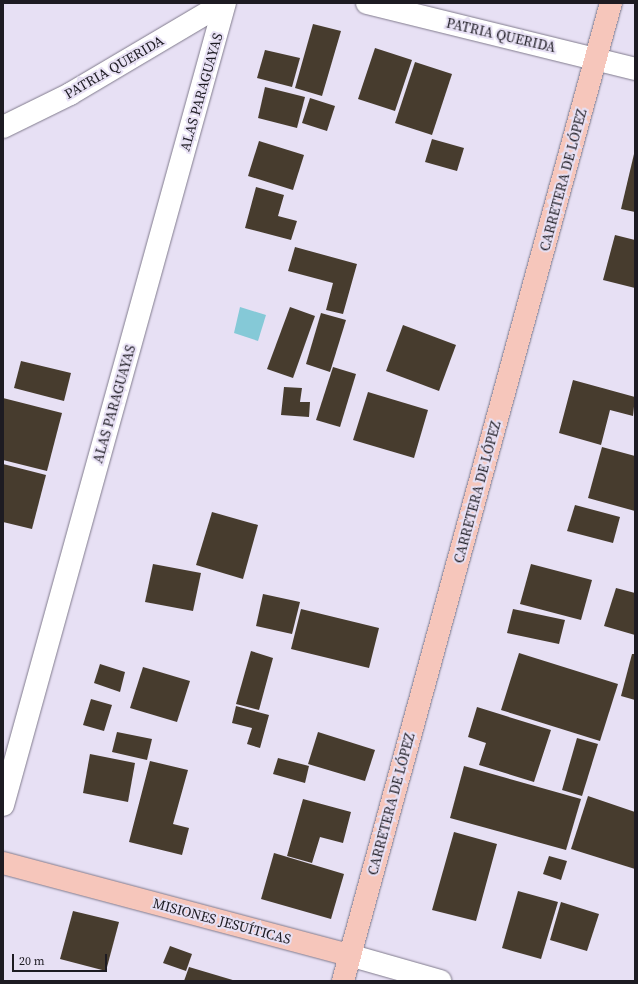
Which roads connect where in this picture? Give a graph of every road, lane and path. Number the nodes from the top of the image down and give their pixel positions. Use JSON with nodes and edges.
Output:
{"nodes":[{"id":1,"x":225,"y":3,"type":"edge"},
{"id":2,"x":367,"y":3,"type":"edge"},
{"id":3,"x":611,"y":3,"type":"edge"},
{"id":4,"x":597,"y":58,"type":"junction"},
{"id":5,"x":635,"y":69,"type":"edge"},
{"id":6,"x":3,"y":127,"type":"edge"},
{"id":7,"x":3,"y":804,"type":"edge"},
{"id":8,"x":3,"y":863,"type":"edge"},
{"id":9,"x":349,"y":955,"type":"junction"},
{"id":10,"x":343,"y":981,"type":"edge"},
{"id":11,"x":440,"y":981,"type":"edge"}],
"edges":[{"from":1,"to":6,"type":"street","name":"PATRIA QUERIDA"},
{"from":1,"to":7,"type":"street","name":"ALAS PARAGUAYAS"},
{"from":2,"to":4,"type":"street","name":"PATRIA QUERIDA"},
{"from":3,"to":4,"type":"main road","name":"CARRETERA DE LÓPEZ"},
{"from":4,"to":5,"type":"street","name":"PATRIA QUERIDA"},
{"from":4,"to":9,"type":"main road","name":"CARRETERA DE LÓPEZ"},
{"from":8,"to":9,"type":"main road","name":"MISIONES JESUÍTICAS"},
{"from":9,"to":10,"type":"main road","name":"CARRETERA DE LÓPEZ"},
{"from":9,"to":11,"type":"street","name":"MISIONES JESUÍTICAS"}]}
